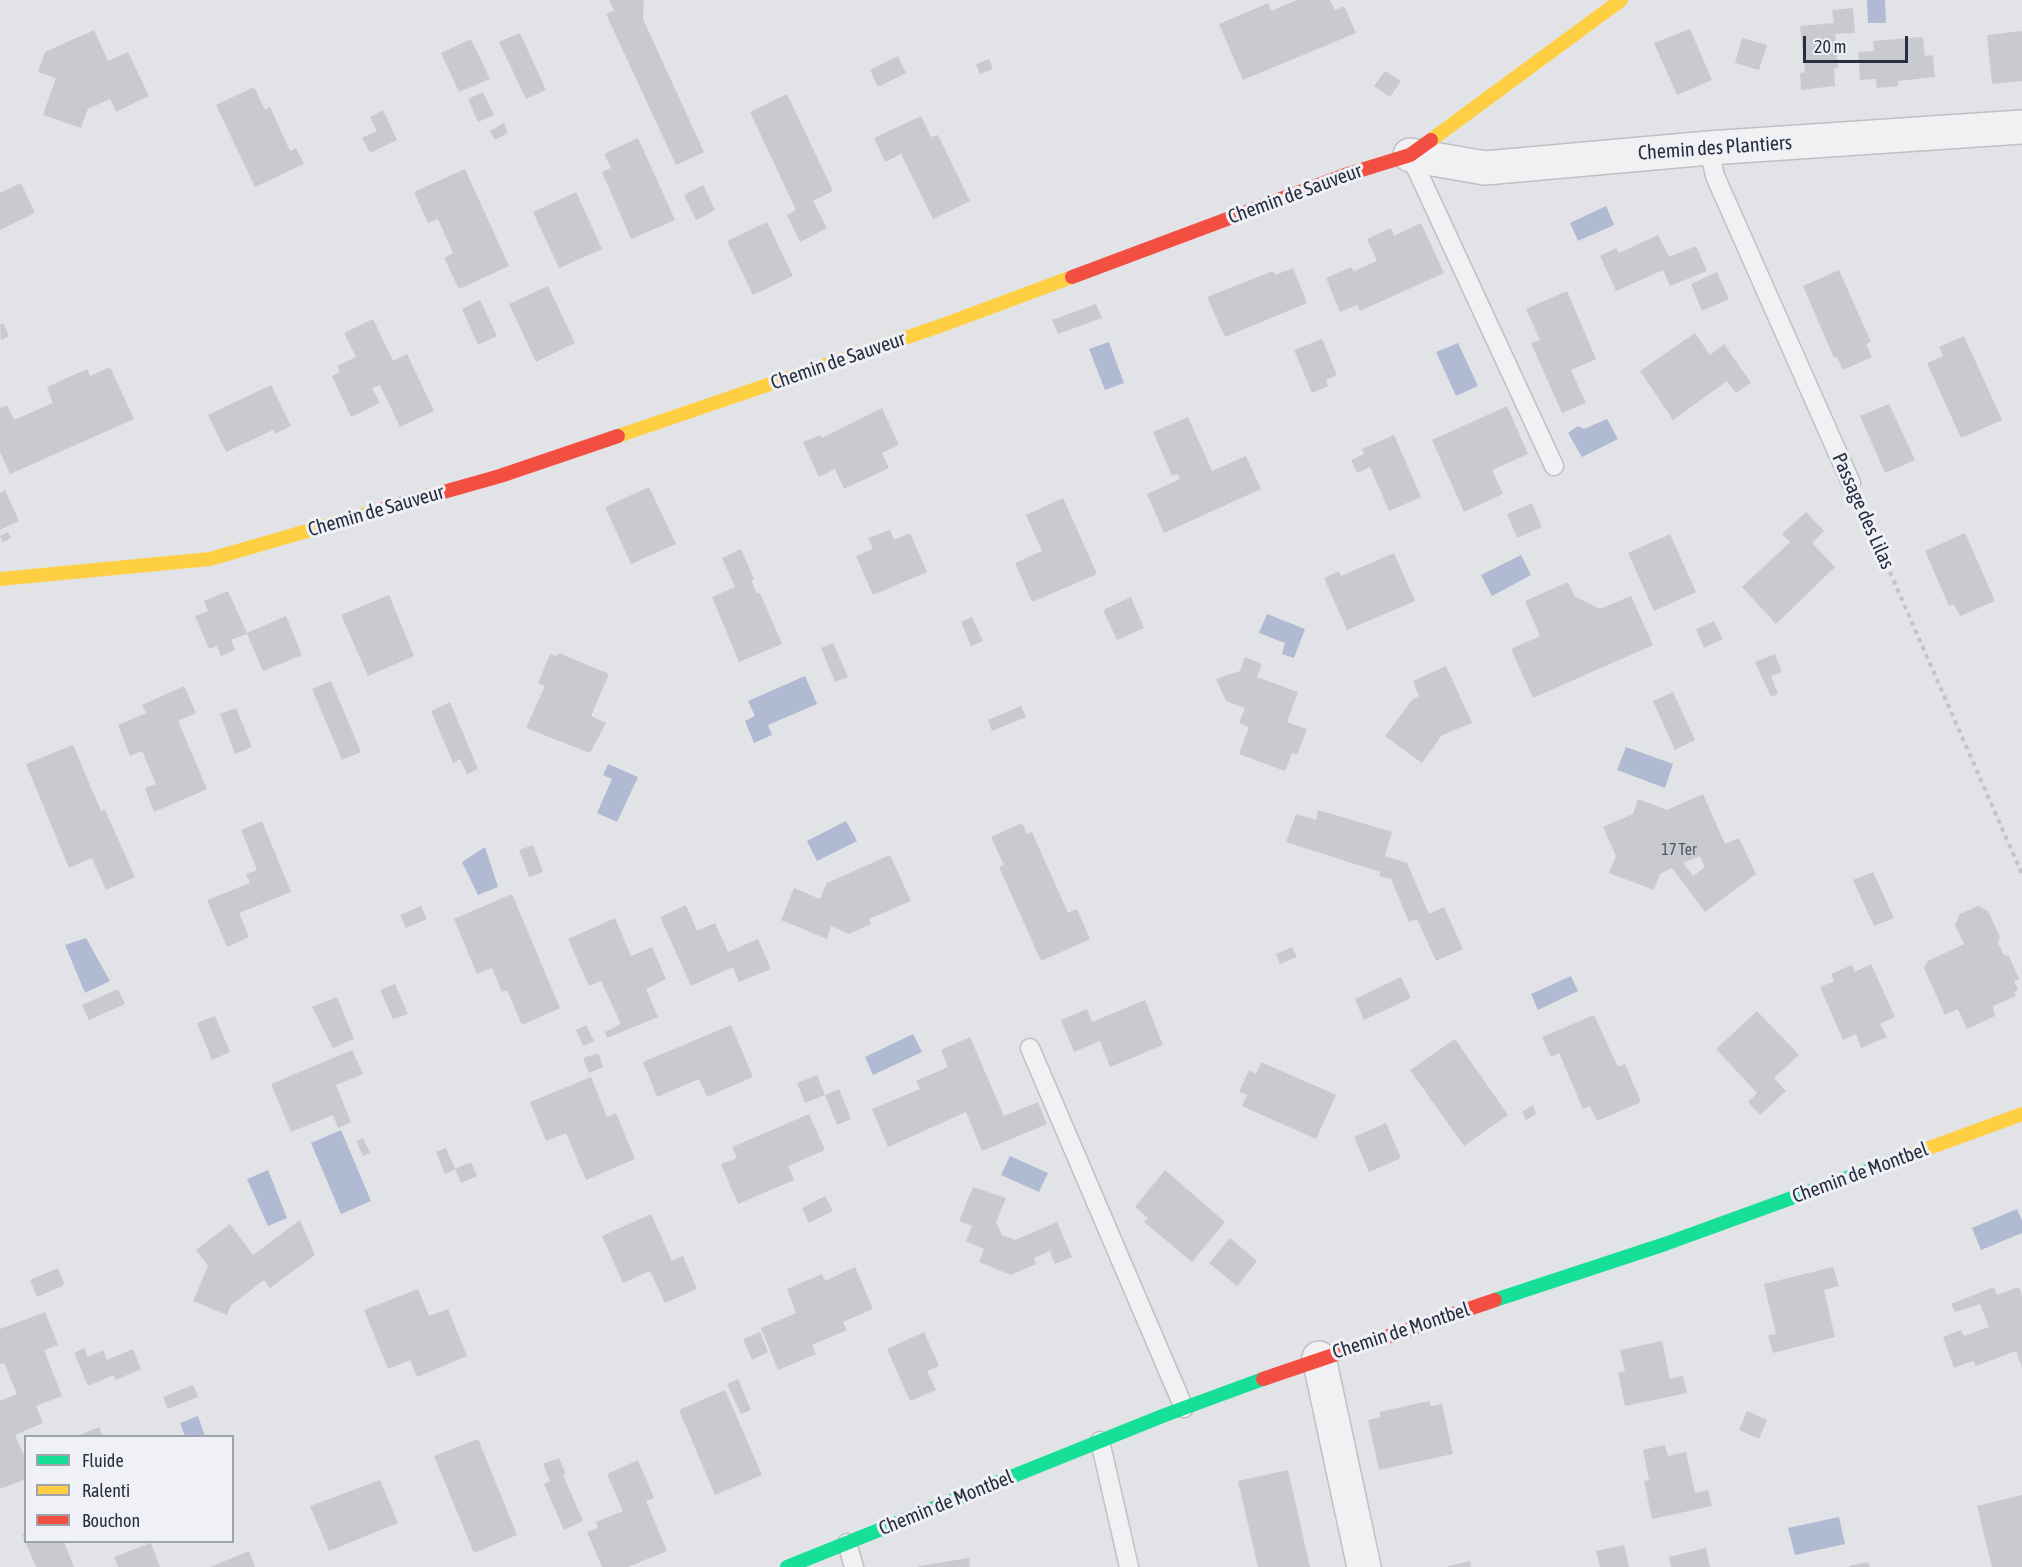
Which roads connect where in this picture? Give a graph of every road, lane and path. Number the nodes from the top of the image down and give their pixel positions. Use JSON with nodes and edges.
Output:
{"nodes":[{"id":1,"x":1621,"y":0,"type":"edge"},
{"id":2,"x":2022,"y":127,"type":"edge"},
{"id":3,"x":1709,"y":148,"type":"junction"},
{"id":4,"x":1410,"y":155,"type":"junction"},
{"id":5,"x":1554,"y":466,"type":"dead end"},
{"id":6,"x":1851,"y":483,"type":"joint"},
{"id":7,"x":0,"y":579,"type":"edge"},
{"id":8,"x":2022,"y":874,"type":"edge"},
{"id":9,"x":1030,"y":1048,"type":"dead end"},
{"id":10,"x":2022,"y":1114,"type":"edge"},
{"id":11,"x":1319,"y":1358,"type":"junction"},
{"id":12,"x":1184,"y":1408,"type":"junction"},
{"id":13,"x":1100,"y":1441,"type":"junction"},
{"id":14,"x":848,"y":1543,"type":"junction"},
{"id":15,"x":787,"y":1567,"type":"edge"},
{"id":16,"x":854,"y":1567,"type":"edge"},
{"id":17,"x":1129,"y":1567,"type":"edge"},
{"id":18,"x":1364,"y":1567,"type":"edge"}],
"edges":[{"from":1,"to":4,"type":"street","name":"Chemin de Sauveur"},
{"from":2,"to":3,"type":"street","name":"Chemin des Plantiers"},
{"from":3,"to":4,"type":"street","name":"Chemin des Plantiers"},
{"from":3,"to":6,"type":"lane","name":"Passage des Lilas"},
{"from":4,"to":5,"type":"lane"},
{"from":4,"to":7,"type":"street","name":"Chemin de Sauveur"},
{"from":6,"to":8,"type":"path","name":"Passage des Lilas"},
{"from":9,"to":12,"type":"lane"},
{"from":10,"to":11,"type":"street","name":"Chemin de Montbel"},
{"from":11,"to":12,"type":"street","name":"Chemin de Montbel"},
{"from":11,"to":18,"type":"street"},
{"from":12,"to":13,"type":"street","name":"Chemin de Montbel"},
{"from":13,"to":14,"type":"street","name":"Chemin de Montbel"},
{"from":13,"to":17,"type":"lane"},
{"from":14,"to":15,"type":"street","name":"Chemin de Montbel"},
{"from":14,"to":16,"type":"lane"}]}
